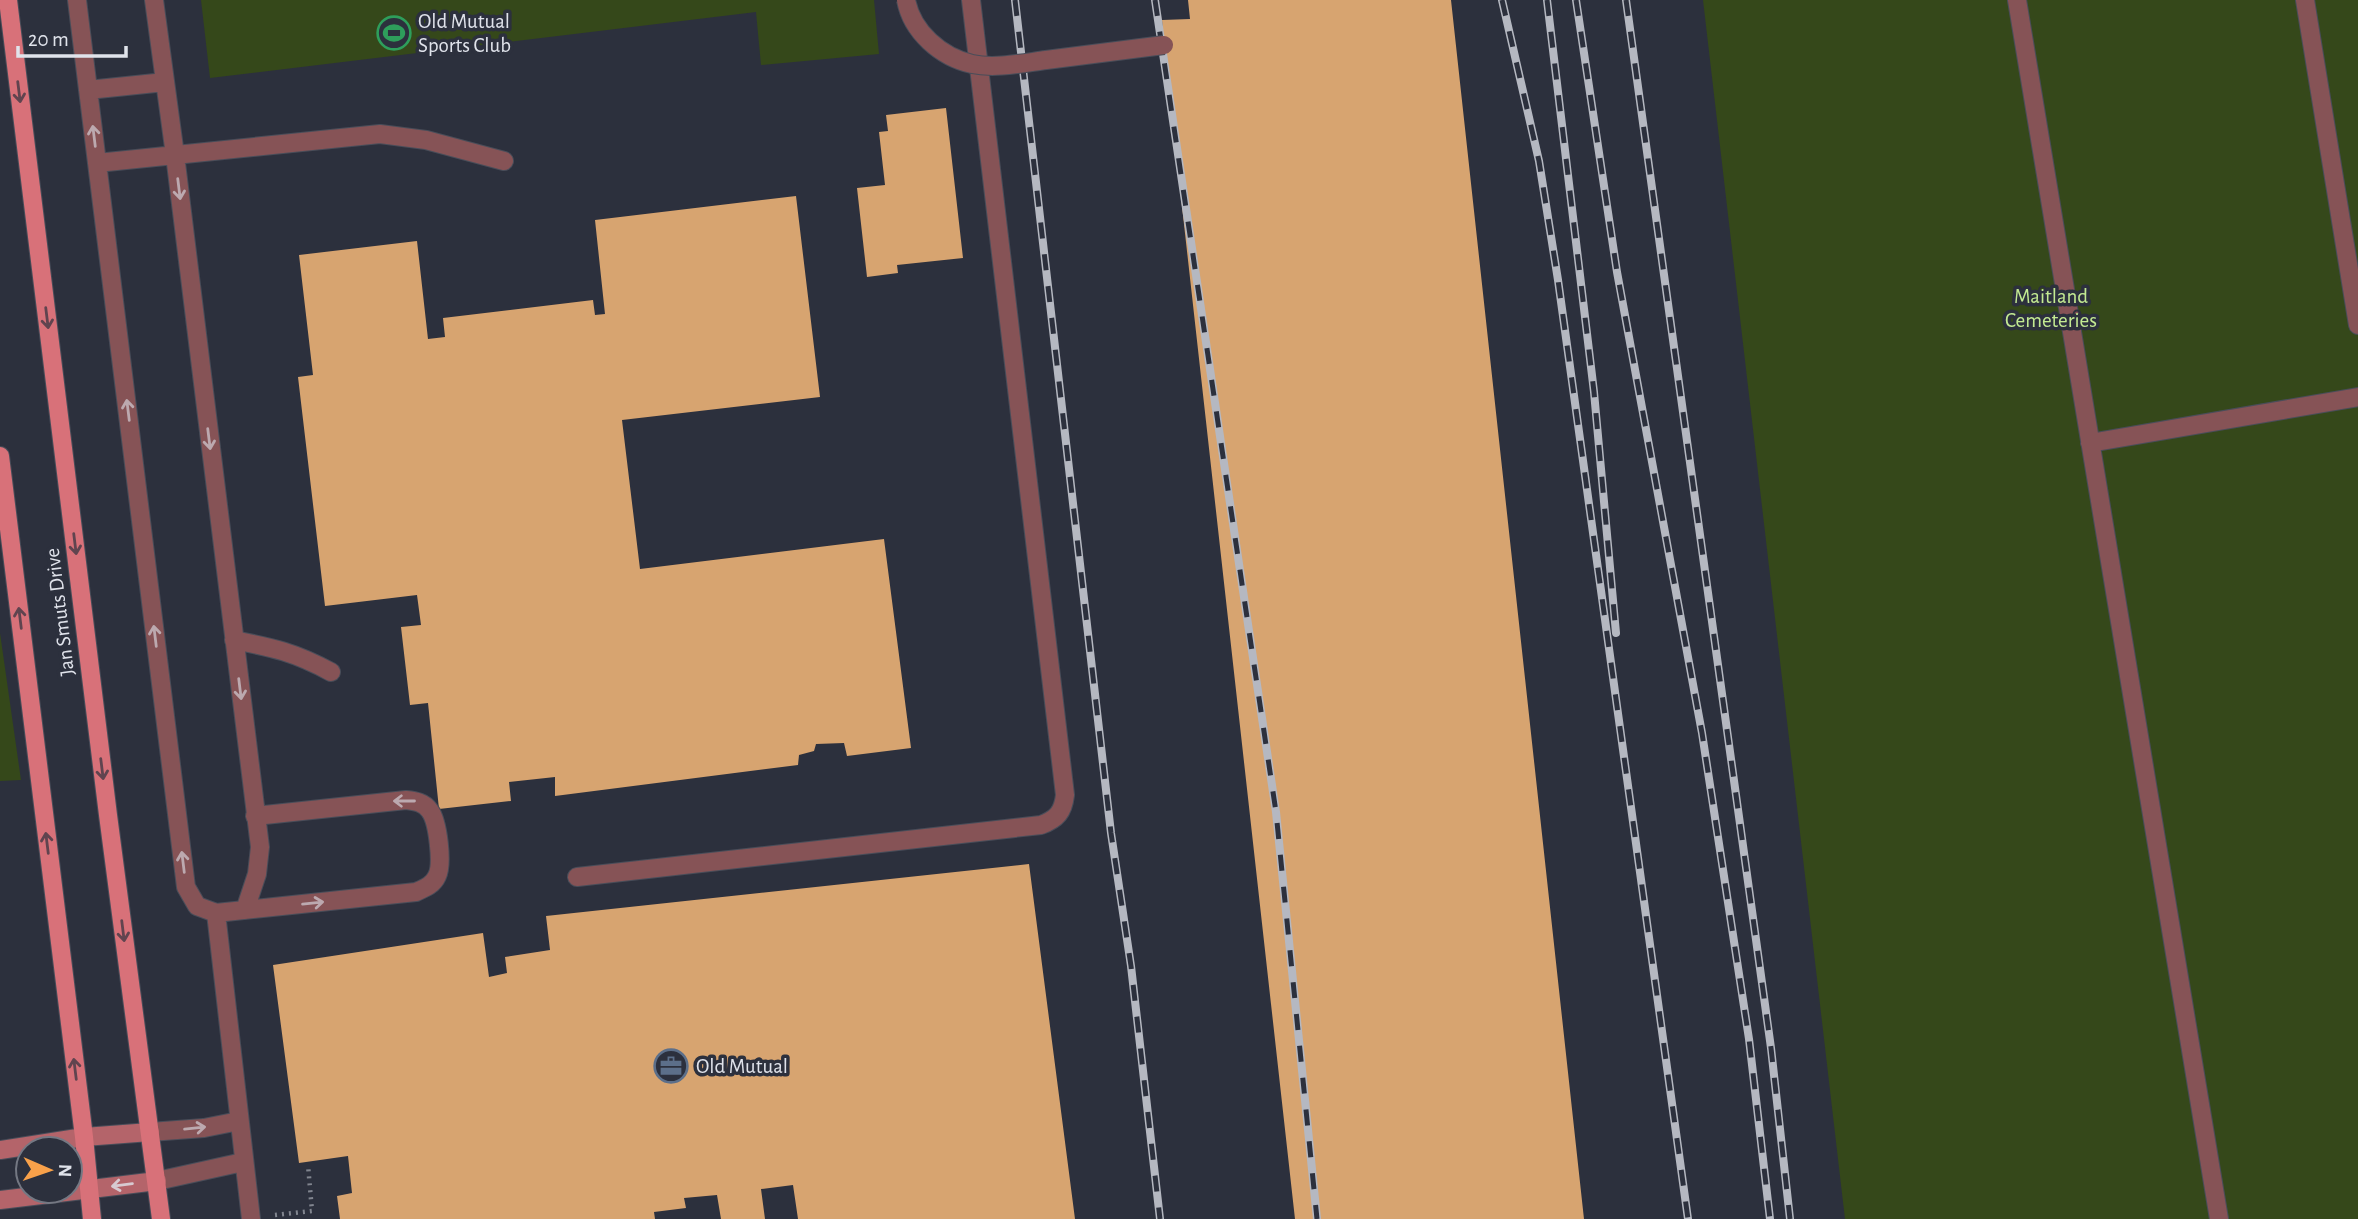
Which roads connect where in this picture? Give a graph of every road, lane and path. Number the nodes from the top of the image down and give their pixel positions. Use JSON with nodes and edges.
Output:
{"nodes":[{"id":1,"x":8,"y":0,"type":"edge"},
{"id":2,"x":77,"y":0,"type":"edge"},
{"id":3,"x":154,"y":0,"type":"edge"},
{"id":4,"x":906,"y":0,"type":"edge"},
{"id":5,"x":971,"y":0,"type":"edge"},
{"id":6,"x":2017,"y":0,"type":"edge"},
{"id":7,"x":2305,"y":0,"type":"edge"},
{"id":8,"x":1164,"y":45,"type":"dead end"},
{"id":9,"x":165,"y":82,"type":"junction"},
{"id":10,"x":88,"y":90,"type":"junction"},
{"id":11,"x":175,"y":155,"type":"junction"},
{"id":12,"x":504,"y":161,"type":"dead end"},
{"id":13,"x":97,"y":163,"type":"junction"},
{"id":14,"x":2358,"y":325,"type":"edge"},
{"id":15,"x":2358,"y":397,"type":"edge"},
{"id":16,"x":2090,"y":443,"type":"junction"},
{"id":17,"x":0,"y":456,"type":"edge"},
{"id":18,"x":234,"y":640,"type":"junction"},
{"id":19,"x":331,"y":672,"type":"dead end"},
{"id":20,"x":255,"y":816,"type":"junction"},
{"id":21,"x":577,"y":877,"type":"dead end"},
{"id":22,"x":245,"y":910,"type":"junction"},
{"id":23,"x":216,"y":914,"type":"junction"},
{"id":24,"x":239,"y":1121,"type":"junction"},
{"id":25,"x":150,"y":1132,"type":"junction"},
{"id":26,"x":84,"y":1135,"type":"edge"},
{"id":27,"x":84,"y":1137,"type":"joint"},
{"id":28,"x":243,"y":1163,"type":"junction"},
{"id":29,"x":308,"y":1165,"type":"dead end"},
{"id":30,"x":157,"y":1181,"type":"junction"},
{"id":31,"x":88,"y":1189,"type":"junction"},
{"id":32,"x":0,"y":1200,"type":"edge"},
{"id":33,"x":259,"y":1217,"type":"edge"},
{"id":34,"x":92,"y":1219,"type":"edge"},
{"id":35,"x":161,"y":1219,"type":"edge"},
{"id":36,"x":2219,"y":1219,"type":"edge"}],
"edges":[{"from":1,"to":25,"type":"main road","name":"Jan Smuts Drive","one_way":true},
{"from":2,"to":10,"type":"lane"},
{"from":3,"to":9,"type":"lane"},
{"from":4,"to":8,"type":"lane","bridge":true},
{"from":5,"to":21,"type":"lane"},
{"from":6,"to":16,"type":"lane"},
{"from":7,"to":14,"type":"lane"},
{"from":9,"to":10,"type":"lane"},
{"from":9,"to":11,"type":"lane"},
{"from":13,"to":10,"type":"lane","one_way":true},
{"from":11,"to":12,"type":"lane"},
{"from":11,"to":13,"type":"lane"},
{"from":11,"to":18,"type":"lane","one_way":true},
{"from":23,"to":13,"type":"lane","one_way":true},
{"from":15,"to":16,"type":"lane"},
{"from":16,"to":36,"type":"lane"},
{"from":26,"to":17,"type":"main road","name":"Jan Smuts Drive","one_way":true},
{"from":18,"to":19,"type":"lane"},
{"from":18,"to":20,"type":"lane","one_way":true},
{"from":20,"to":22,"type":"lane"},
{"from":22,"to":20,"type":"lane","one_way":true},
{"from":22,"to":23,"type":"lane"},
{"from":23,"to":24,"type":"lane"},
{"from":25,"to":24,"type":"lane","one_way":true},
{"from":24,"to":28,"type":"lane"},
{"from":25,"to":27,"type":"street"},
{"from":25,"to":30,"type":"main road","name":"Jan Smuts Drive"},
{"from":27,"to":31,"type":"main road","name":"Jan Smuts Drive"},
{"from":28,"to":30,"type":"lane"},
{"from":28,"to":33,"type":"lane"},
{"from":29,"to":33,"type":"path"},
{"from":30,"to":31,"type":"street","one_way":true},
{"from":30,"to":35,"type":"main road","name":"Jan Smuts Drive"},
{"from":31,"to":32,"type":"street"},
{"from":31,"to":34,"type":"main road","name":"Jan Smuts Drive"}]}
